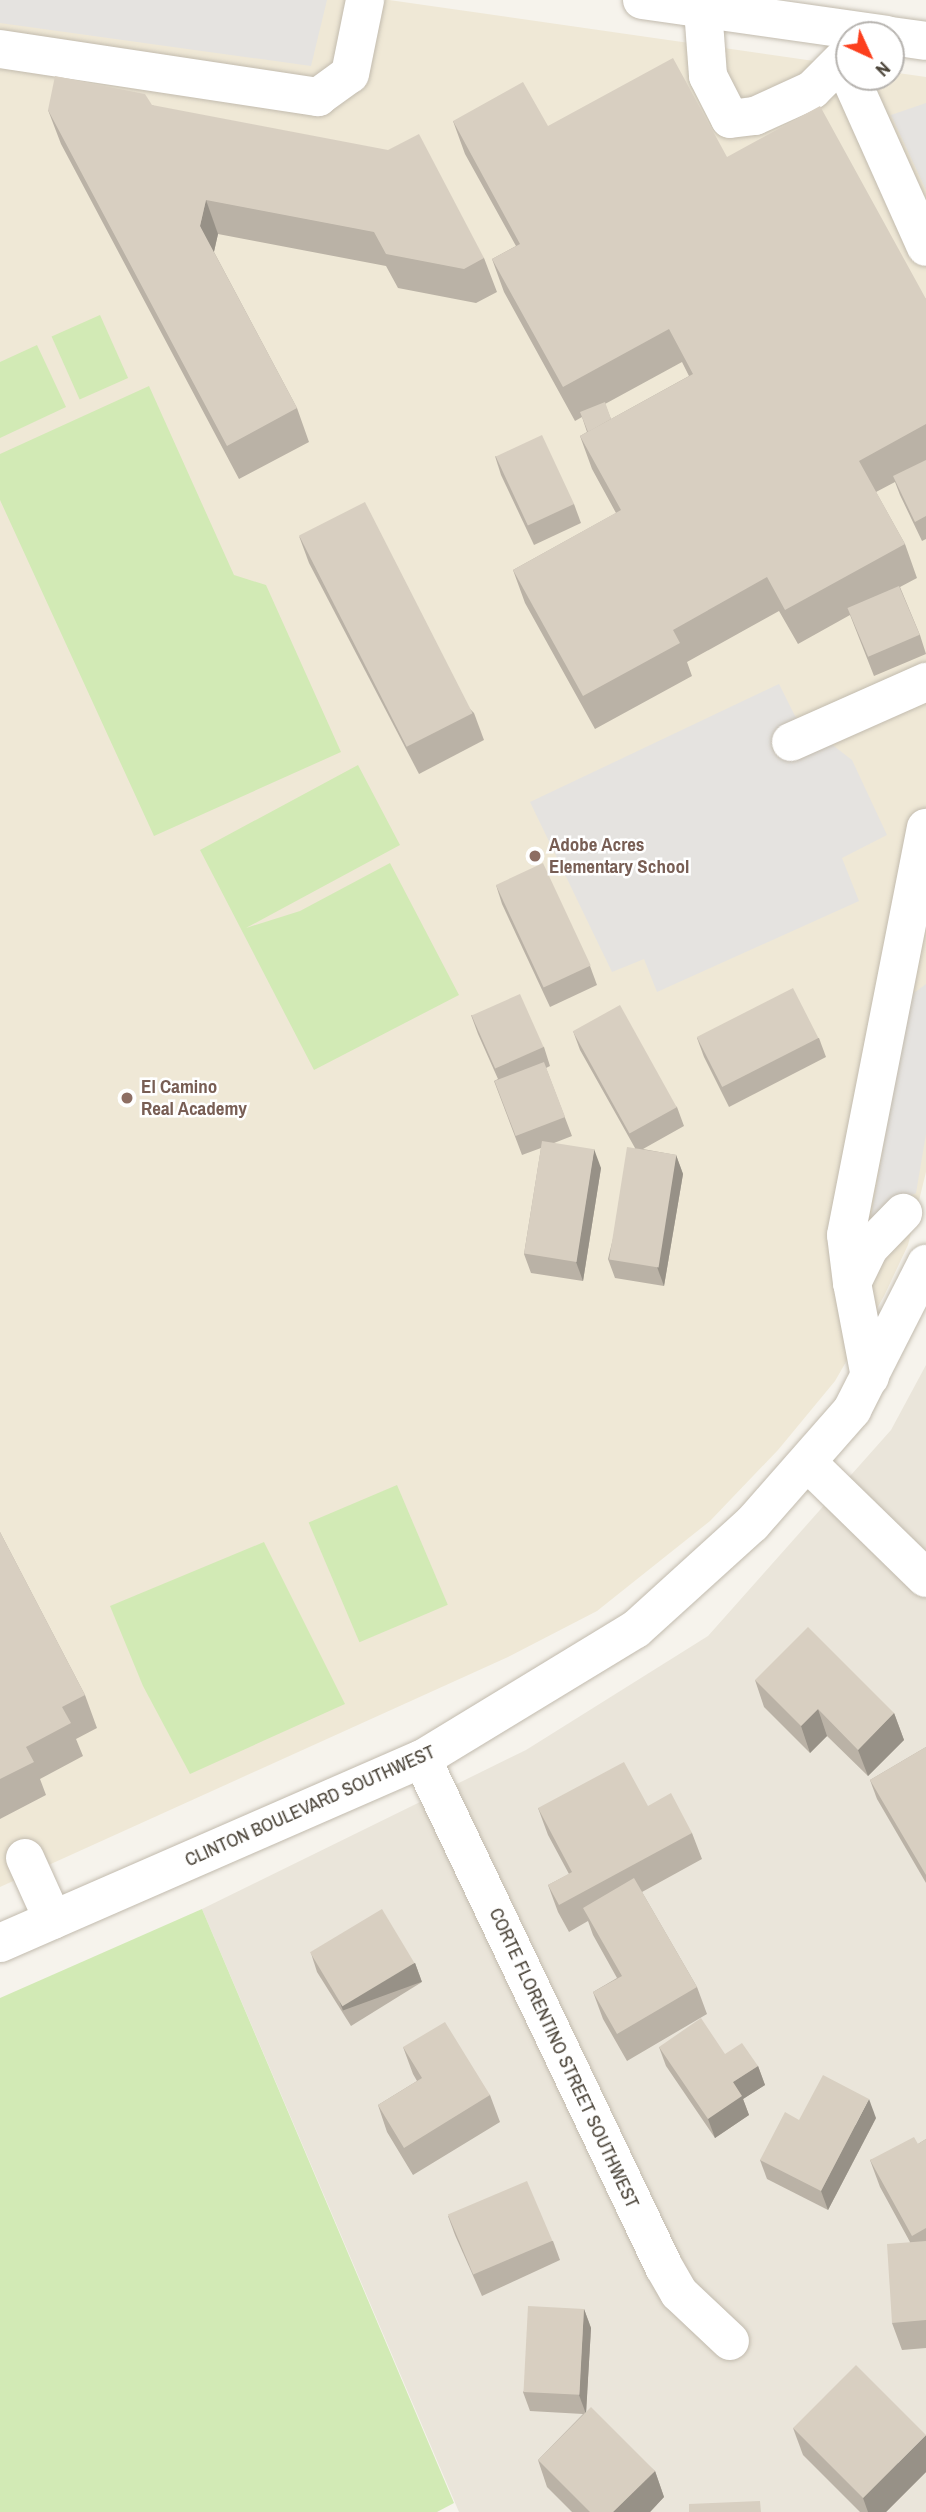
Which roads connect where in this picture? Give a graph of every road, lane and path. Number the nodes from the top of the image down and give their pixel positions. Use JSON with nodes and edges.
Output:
{"nodes":[{"id":1,"x":365,"y":0,"type":"edge"},
{"id":2,"x":642,"y":0,"type":"edge"},
{"id":3,"x":703,"y":9,"type":"junction"},
{"id":4,"x":905,"y":38,"type":"edge"},
{"id":5,"x":926,"y":41,"type":"edge"},
{"id":6,"x":0,"y":49,"type":"edge"},
{"id":7,"x":835,"y":57,"type":"edge"},
{"id":8,"x":835,"y":67,"type":"edge"},
{"id":9,"x":856,"y":91,"type":"edge"},
{"id":10,"x":926,"y":247,"type":"edge"},
{"id":11,"x":926,"y":682,"type":"edge"},
{"id":12,"x":791,"y":742,"type":"dead end"},
{"id":13,"x":926,"y":828,"type":"edge"},
{"id":14,"x":903,"y":1213,"type":"dead end"},
{"id":15,"x":926,"y":1264,"type":"edge"},
{"id":16,"x":852,"y":1283,"type":"junction"},
{"id":17,"x":870,"y":1377,"type":"junction"},
{"id":18,"x":809,"y":1464,"type":"junction"},
{"id":19,"x":926,"y":1578,"type":"edge"},
{"id":20,"x":422,"y":1759,"type":"junction"},
{"id":21,"x":25,"y":1858,"type":"dead end"},
{"id":22,"x":53,"y":1920,"type":"junction"},
{"id":23,"x":0,"y":1943,"type":"edge"},
{"id":24,"x":730,"y":2341,"type":"dead end"}],
"edges":[{"from":1,"to":6,"type":"street"},
{"from":2,"to":3,"type":"street"},
{"from":3,"to":7,"type":"street"},
{"from":3,"to":8,"type":"street"},
{"from":4,"to":5,"type":"street"},
{"from":9,"to":10,"type":"street"},
{"from":11,"to":12,"type":"street"},
{"from":13,"to":16,"type":"street"},
{"from":14,"to":16,"type":"street"},
{"from":15,"to":17,"type":"street","name":"CLINTON BOULEVARD SOUTHWEST"},
{"from":16,"to":17,"type":"street"},
{"from":17,"to":18,"type":"street","name":"CLINTON BOULEVARD SOUTHWEST"},
{"from":18,"to":19,"type":"street"},
{"from":18,"to":20,"type":"street","name":"CLINTON BOULEVARD SOUTHWEST"},
{"from":20,"to":22,"type":"street","name":"CLINTON BOULEVARD SOUTHWEST"},
{"from":20,"to":24,"type":"street","name":"CORTE FLORENTINO STREET SOUTHWEST"},
{"from":21,"to":22,"type":"street"},
{"from":22,"to":23,"type":"street","name":"CLINTON BOULEVARD SOUTHWEST"}]}
